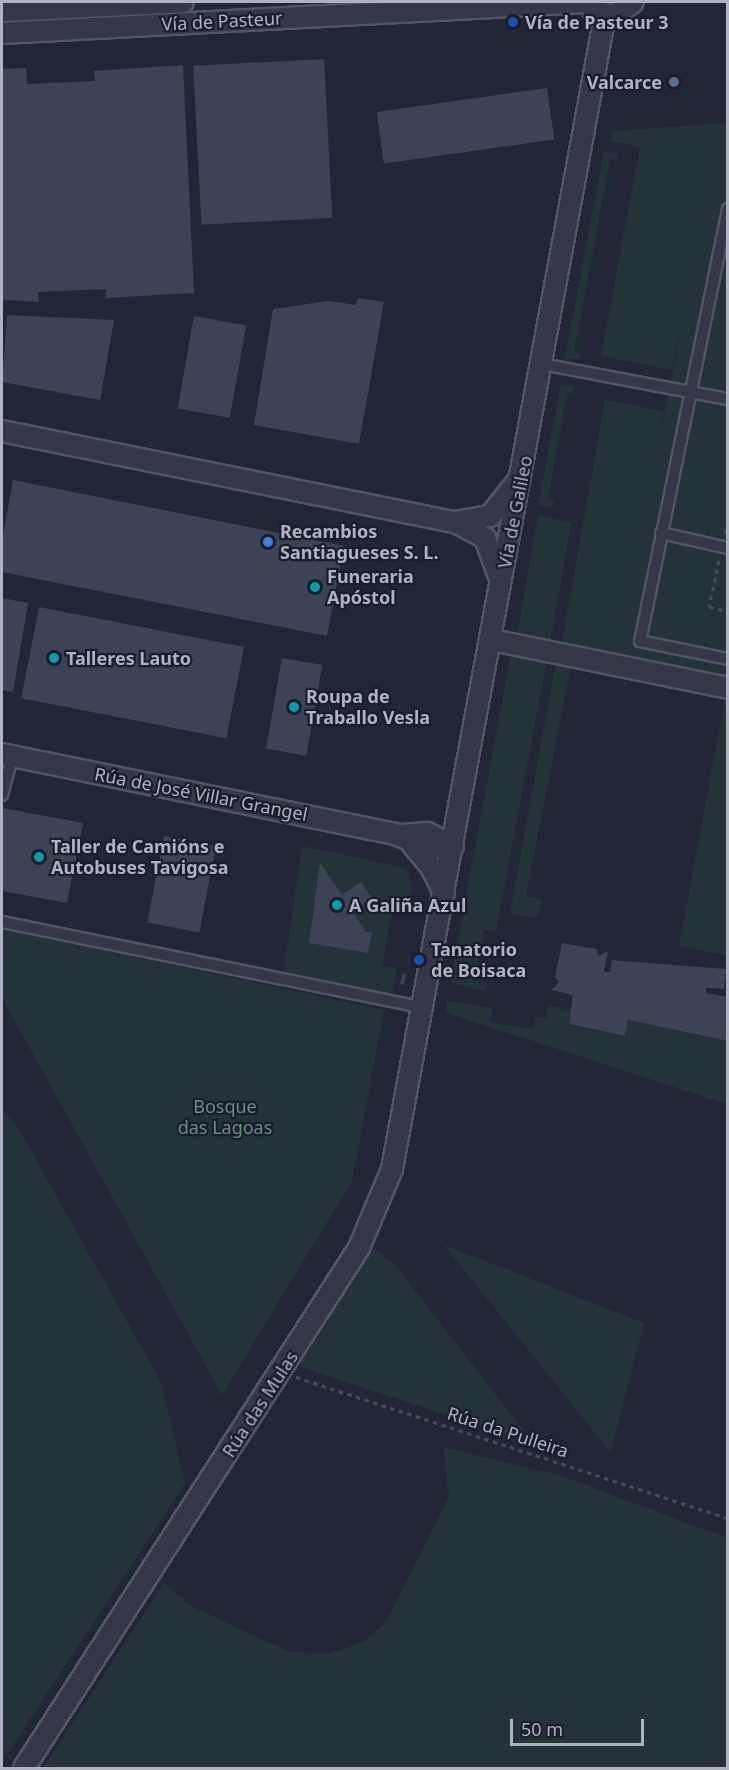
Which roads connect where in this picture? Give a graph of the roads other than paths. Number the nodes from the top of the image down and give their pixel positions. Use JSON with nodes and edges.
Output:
{"nodes":[{"id":1,"x":183,"y":2,"type":"edge"},
{"id":2,"x":585,"y":2,"type":"edge"},
{"id":3,"x":636,"y":2,"type":"edge"},
{"id":4,"x":2,"y":11,"type":"edge"},
{"id":5,"x":605,"y":15,"type":"junction"},
{"id":6,"x":2,"y":33,"type":"edge"},
{"id":7,"x":728,"y":209,"type":"edge"},
{"id":8,"x":724,"y":246,"type":"edge"},
{"id":9,"x":542,"y":364,"type":"junction"},
{"id":10,"x":689,"y":391,"type":"junction"},
{"id":11,"x":728,"y":399,"type":"edge"},
{"id":12,"x":2,"y":431,"type":"edge"},
{"id":13,"x":521,"y":476,"type":"junction"},
{"id":14,"x":514,"y":514,"type":"junction"},
{"id":15,"x":490,"y":516,"type":"junction"},
{"id":16,"x":455,"y":522,"type":"junction"},
{"id":17,"x":661,"y":534,"type":"junction"},
{"id":18,"x":485,"y":538,"type":"junction"},
{"id":19,"x":725,"y":547,"type":"edge"},
{"id":20,"x":508,"y":548,"type":"junction"},
{"id":21,"x":501,"y":584,"type":"junction"},
{"id":22,"x":492,"y":640,"type":"junction"},
{"id":23,"x":728,"y":659,"type":"edge"},
{"id":24,"x":728,"y":688,"type":"edge"},
{"id":25,"x":7,"y":756,"type":"edge"},
{"id":26,"x":2,"y":795,"type":"edge"},
{"id":27,"x":462,"y":802,"type":"junction"},
{"id":28,"x":400,"y":835,"type":"junction"},
{"id":29,"x":453,"y":846,"type":"junction"},
{"id":30,"x":444,"y":893,"type":"junction"},
{"id":31,"x":2,"y":922,"type":"edge"},
{"id":32,"x":423,"y":1008,"type":"junction"},
{"id":33,"x":24,"y":1768,"type":"edge"}],
"edges":[{"from":1,"to":4,"type":"street","name":"Vía de Pasteur"},
{"from":2,"to":5,"type":"street"},
{"from":2,"to":6,"type":"street","name":"Vía de Pasteur"},
{"from":3,"to":5,"type":"street"},
{"from":5,"to":9,"type":"street","name":"Vía de Galileo"},
{"from":7,"to":8,"type":"lane"},
{"from":8,"to":10,"type":"lane"},
{"from":9,"to":10,"type":"lane"},
{"from":9,"to":13,"type":"street","name":"Vía de Galileo"},
{"from":10,"to":11,"type":"lane"},
{"from":10,"to":17,"type":"lane"},
{"from":12,"to":16,"type":"street"},
{"from":13,"to":14,"type":"street","name":"Vía de Galileo"},
{"from":13,"to":15,"type":"street"},
{"from":14,"to":15,"type":"street"},
{"from":14,"to":20,"type":"street","name":"Vía de Galileo"},
{"from":15,"to":16,"type":"street"},
{"from":15,"to":18,"type":"street"},
{"from":16,"to":18,"type":"street"},
{"from":17,"to":19,"type":"lane"},
{"from":17,"to":23,"type":"lane"},
{"from":18,"to":20,"type":"street"},
{"from":18,"to":21,"type":"street"},
{"from":20,"to":21,"type":"street","name":"Vía de Galileo"},
{"from":21,"to":22,"type":"street","name":"Vía de Galileo"},
{"from":22,"to":24,"type":"street"},
{"from":22,"to":27,"type":"street","name":"Vía de Galileo"},
{"from":25,"to":26,"type":"lane"},
{"from":25,"to":28,"type":"street","name":"Rúa de José Villar Grangel"},
{"from":27,"to":28,"type":"street","name":"Rúa de José Villar Grangel"},
{"from":27,"to":29,"type":"street","name":"Vía de Galileo"},
{"from":28,"to":29,"type":"street","name":"Rúa de José Villar Grangel"},
{"from":28,"to":30,"type":"street"},
{"from":29,"to":30,"type":"street","name":"Vía de Galileo"},
{"from":30,"to":32,"type":"street","name":"Vía de Galileo"},
{"from":31,"to":32,"type":"lane"},
{"from":32,"to":33,"type":"street","name":"Rúa das Mulas"}]}
